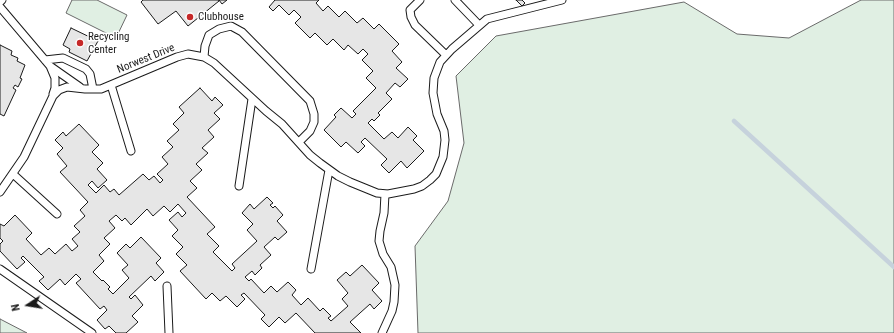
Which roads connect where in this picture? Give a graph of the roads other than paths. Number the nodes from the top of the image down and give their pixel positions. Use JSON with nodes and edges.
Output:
{"nodes":[{"id":1,"x":420,"y":0,"type":"edge"},
{"id":2,"x":455,"y":0,"type":"edge"},
{"id":3,"x":562,"y":0,"type":"edge"},
{"id":4,"x":0,"y":7,"type":"edge"},
{"id":5,"x":479,"y":25,"type":"junction"},
{"id":6,"x":446,"y":55,"type":"junction"},
{"id":7,"x":204,"y":57,"type":"junction"},
{"id":8,"x":45,"y":60,"type":"junction"},
{"id":9,"x":50,"y":66,"type":"junction"},
{"id":10,"x":110,"y":85,"type":"junction"},
{"id":11,"x":85,"y":89,"type":"junction"},
{"id":12,"x":93,"y":89,"type":"junction"},
{"id":13,"x":52,"y":96,"type":"junction"},
{"id":14,"x":252,"y":99,"type":"junction"},
{"id":15,"x":299,"y":142,"type":"junction"},
{"id":16,"x":131,"y":151,"type":"dead end"},
{"id":17,"x":329,"y":170,"type":"junction"},
{"id":18,"x":13,"y":174,"type":"junction"},
{"id":19,"x":239,"y":186,"type":"dead end"},
{"id":20,"x":0,"y":192,"type":"edge"},
{"id":21,"x":385,"y":194,"type":"junction"},
{"id":22,"x":57,"y":214,"type":"dead end"},
{"id":23,"x":0,"y":269,"type":"edge"},
{"id":24,"x":311,"y":269,"type":"dead end"},
{"id":25,"x":167,"y":286,"type":"dead end"},
{"id":26,"x":92,"y":333,"type":"edge"},
{"id":27,"x":169,"y":333,"type":"edge"},
{"id":28,"x":382,"y":333,"type":"edge"}],
"edges":[{"from":1,"to":6,"type":"lane"},
{"from":2,"to":5,"type":"lane"},
{"from":3,"to":5,"type":"lane"},
{"from":4,"to":8,"type":"lane"},
{"from":5,"to":6,"type":"lane"},
{"from":6,"to":21,"type":"lane"},
{"from":7,"to":10,"type":"lane","name":"Norwest Drive"},
{"from":7,"to":14,"type":"lane"},
{"from":7,"to":15,"type":"lane"},
{"from":8,"to":9,"type":"lane"},
{"from":8,"to":12,"type":"lane"},
{"from":9,"to":11,"type":"lane"},
{"from":9,"to":13,"type":"lane"},
{"from":10,"to":12,"type":"lane","name":"Norwest Drive"},
{"from":10,"to":16,"type":"lane"},
{"from":11,"to":12,"type":"lane","name":"Norwest Drive"},
{"from":11,"to":13,"type":"lane","name":"Norwest Drive"},
{"from":13,"to":18,"type":"lane"},
{"from":14,"to":15,"type":"lane"},
{"from":14,"to":19,"type":"lane"},
{"from":15,"to":17,"type":"lane"},
{"from":17,"to":21,"type":"lane"},
{"from":17,"to":24,"type":"lane"},
{"from":18,"to":20,"type":"lane"},
{"from":18,"to":22,"type":"lane"},
{"from":21,"to":28,"type":"lane"},
{"from":23,"to":26,"type":"lane"},
{"from":25,"to":27,"type":"lane"}]}
